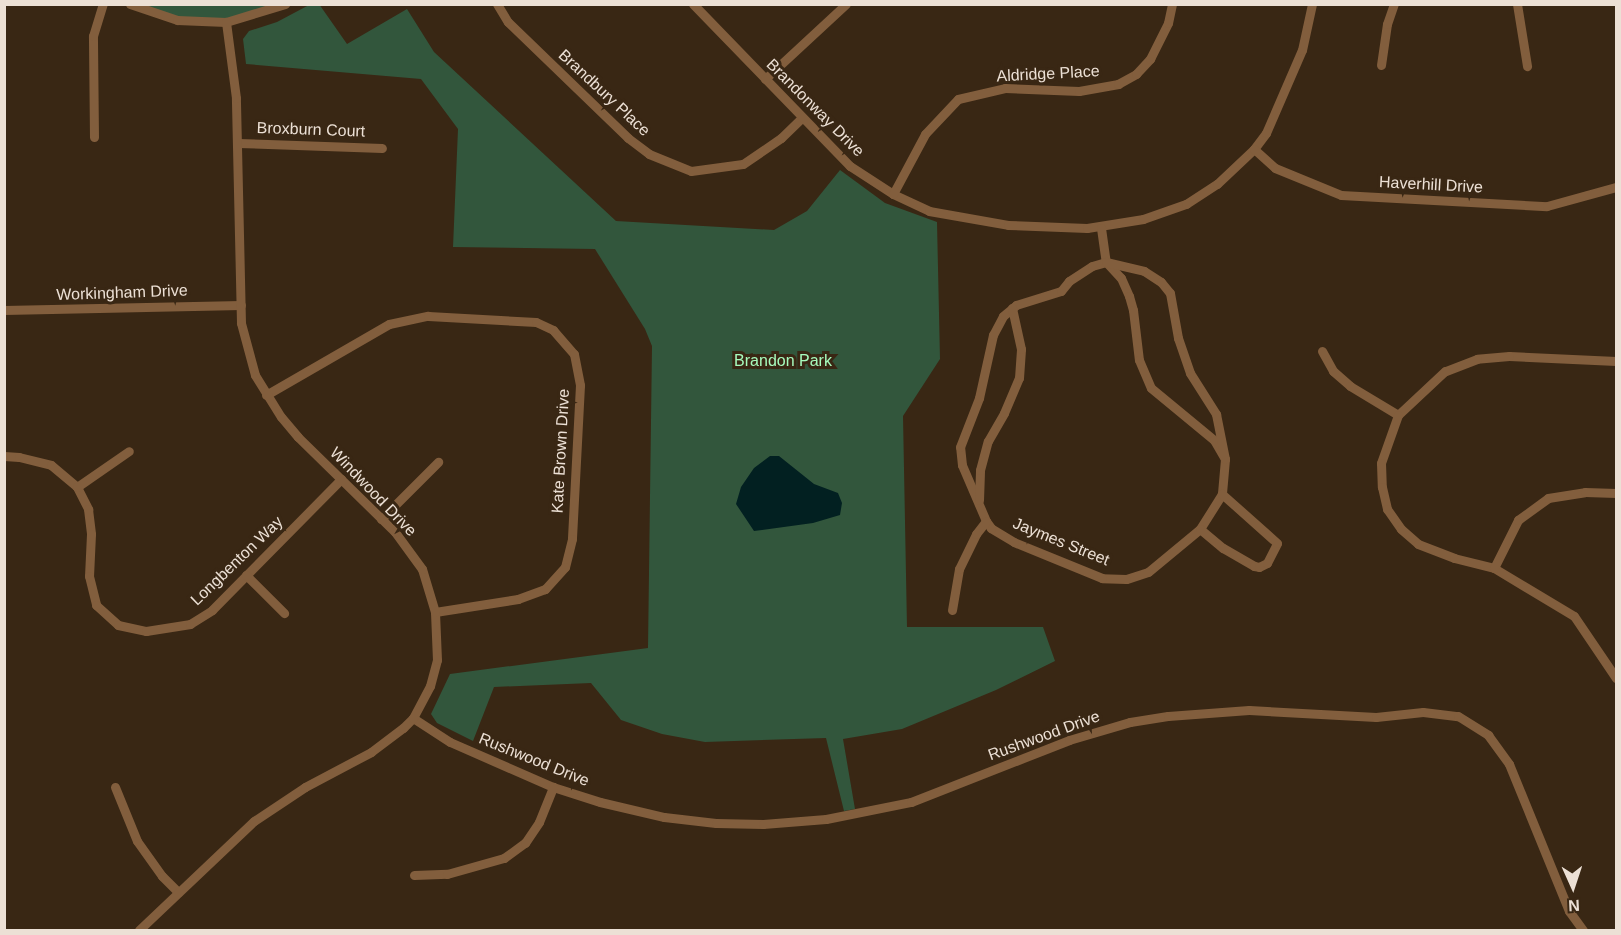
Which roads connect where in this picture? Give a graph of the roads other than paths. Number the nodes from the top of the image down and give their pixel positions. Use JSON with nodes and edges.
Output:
{"nodes":[{"id":1,"x":103,"y":4,"type":"edge"},
{"id":2,"x":130,"y":4,"type":"edge"},
{"id":3,"x":285,"y":4,"type":"edge"},
{"id":4,"x":498,"y":4,"type":"edge"},
{"id":5,"x":693,"y":4,"type":"edge"},
{"id":6,"x":846,"y":4,"type":"edge"},
{"id":7,"x":1172,"y":4,"type":"edge"},
{"id":8,"x":1312,"y":4,"type":"edge"},
{"id":9,"x":1394,"y":4,"type":"edge"},
{"id":10,"x":1517,"y":4,"type":"edge"},
{"id":11,"x":226,"y":22,"type":"junction"},
{"id":12,"x":1381,"y":65,"type":"dead end"},
{"id":13,"x":1527,"y":66,"type":"dead end"},
{"id":14,"x":765,"y":80,"type":"junction"},
{"id":15,"x":802,"y":118,"type":"junction"},
{"id":16,"x":94,"y":137,"type":"dead end"},
{"id":17,"x":238,"y":143,"type":"junction"},
{"id":18,"x":382,"y":148,"type":"dead end"},
{"id":19,"x":1254,"y":149,"type":"junction"},
{"id":20,"x":1617,"y":187,"type":"edge"},
{"id":21,"x":893,"y":194,"type":"junction"},
{"id":22,"x":1101,"y":228,"type":"junction"},
{"id":23,"x":1106,"y":262,"type":"junction"},
{"id":24,"x":241,"y":304,"type":"junction"},
{"id":25,"x":1012,"y":308,"type":"junction"},
{"id":26,"x":4,"y":310,"type":"edge"},
{"id":27,"x":1322,"y":351,"type":"dead end"},
{"id":28,"x":1617,"y":361,"type":"edge"},
{"id":29,"x":266,"y":395,"type":"junction"},
{"id":30,"x":1398,"y":415,"type":"junction"},
{"id":31,"x":129,"y":451,"type":"dead end"},
{"id":32,"x":4,"y":456,"type":"edge"},
{"id":33,"x":1225,"y":459,"type":"junction"},
{"id":34,"x":438,"y":462,"type":"dead end"},
{"id":35,"x":341,"y":479,"type":"junction"},
{"id":36,"x":77,"y":488,"type":"junction"},
{"id":37,"x":1617,"y":493,"type":"edge"},
{"id":38,"x":1222,"y":494,"type":"junction"},
{"id":39,"x":979,"y":506,"type":"junction"},
{"id":40,"x":381,"y":519,"type":"junction"},
{"id":41,"x":986,"y":521,"type":"junction"},
{"id":42,"x":1200,"y":530,"type":"junction"},
{"id":43,"x":1494,"y":568,"type":"junction"},
{"id":44,"x":246,"y":575,"type":"junction"},
{"id":45,"x":952,"y":610,"type":"dead end"},
{"id":46,"x":435,"y":612,"type":"junction"},
{"id":47,"x":284,"y":613,"type":"dead end"},
{"id":48,"x":1617,"y":678,"type":"edge"},
{"id":49,"x":413,"y":718,"type":"junction"},
{"id":50,"x":115,"y":787,"type":"dead end"},
{"id":51,"x":553,"y":787,"type":"junction"},
{"id":52,"x":414,"y":874,"type":"dead end"},
{"id":53,"x":178,"y":892,"type":"junction"},
{"id":54,"x":139,"y":930,"type":"edge"},
{"id":55,"x":1583,"y":930,"type":"edge"}],
"edges":[{"from":1,"to":16,"type":"street"},
{"from":2,"to":11,"type":"street"},
{"from":3,"to":11,"type":"street"},
{"from":4,"to":15,"type":"street","name":"Brandbury Place"},
{"from":5,"to":14,"type":"street","name":"Brandonway Drive"},
{"from":6,"to":14,"type":"street"},
{"from":7,"to":21,"type":"street","name":"Aldridge Place"},
{"from":8,"to":19,"type":"street","name":"Brandonway Drive"},
{"from":9,"to":12,"type":"street"},
{"from":10,"to":13,"type":"street"},
{"from":11,"to":17,"type":"street","name":"Windwood Drive"},
{"from":14,"to":15,"type":"street","name":"Brandonway Drive"},
{"from":15,"to":21,"type":"street","name":"Brandonway Drive"},
{"from":17,"to":18,"type":"street","name":"Broxburn Court"},
{"from":17,"to":24,"type":"street","name":"Windwood Drive"},
{"from":19,"to":20,"type":"street","name":"Haverhill Drive"},
{"from":19,"to":22,"type":"street","name":"Brandonway Drive"},
{"from":21,"to":22,"type":"street","name":"Brandonway Drive"},
{"from":22,"to":23,"type":"street"},
{"from":23,"to":25,"type":"street"},
{"from":23,"to":33,"type":"street"},
{"from":23,"to":33,"type":"street"},
{"from":24,"to":26,"type":"street","name":"Workingham Drive"},
{"from":24,"to":29,"type":"street","name":"Windwood Drive"},
{"from":25,"to":39,"type":"street","name":"Jaymes Street"},
{"from":25,"to":39,"type":"street","name":"Jaymes Street"},
{"from":27,"to":30,"type":"street"},
{"from":28,"to":30,"type":"street"},
{"from":29,"to":35,"type":"street","name":"Windwood Drive"},
{"from":29,"to":46,"type":"street","name":"Kate Brown Drive"},
{"from":30,"to":43,"type":"street"},
{"from":31,"to":36,"type":"street"},
{"from":32,"to":36,"type":"street","name":"Longbenton Way"},
{"from":33,"to":38,"type":"street"},
{"from":34,"to":40,"type":"street"},
{"from":35,"to":40,"type":"street","name":"Windwood Drive"},
{"from":35,"to":44,"type":"street","name":"Longbenton Way"},
{"from":36,"to":44,"type":"street","name":"Longbenton Way"},
{"from":37,"to":43,"type":"street"},
{"from":38,"to":42,"type":"street","name":"Jaymes Street"},
{"from":38,"to":42,"type":"street"},
{"from":39,"to":41,"type":"street","name":"Jaymes Street"},
{"from":40,"to":46,"type":"street","name":"Windwood Drive"},
{"from":41,"to":42,"type":"street","name":"Jaymes Street"},
{"from":41,"to":45,"type":"street"},
{"from":43,"to":48,"type":"street"},
{"from":44,"to":47,"type":"street"},
{"from":46,"to":49,"type":"street","name":"Windwood Drive"},
{"from":49,"to":51,"type":"street","name":"Rushwood Drive"},
{"from":49,"to":53,"type":"street","name":"Windwood Drive"},
{"from":50,"to":53,"type":"street"},
{"from":51,"to":52,"type":"street"},
{"from":51,"to":55,"type":"street","name":"Rushwood Drive"},
{"from":53,"to":54,"type":"street","name":"Windwood Drive"}]}
